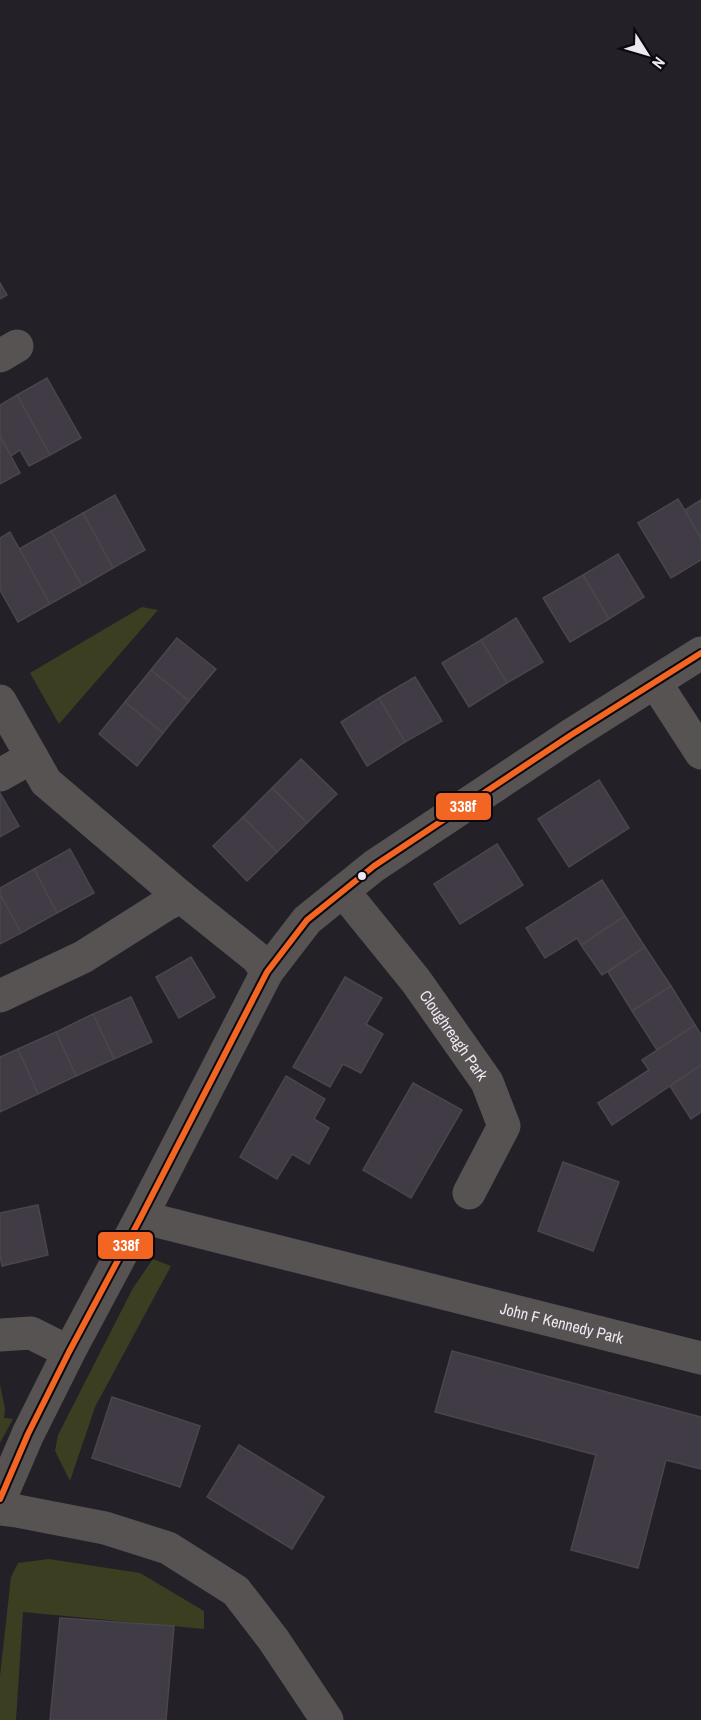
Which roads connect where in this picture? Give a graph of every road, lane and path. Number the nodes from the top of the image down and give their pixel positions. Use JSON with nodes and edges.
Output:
{"nodes":[{"id":1,"x":701,"y":653,"type":"edge"},
{"id":2,"x":655,"y":682,"type":"junction"},
{"id":3,"x":0,"y":702,"type":"edge"},
{"id":4,"x":701,"y":753,"type":"edge"},
{"id":5,"x":32,"y":757,"type":"junction"},
{"id":6,"x":0,"y":775,"type":"edge"},
{"id":7,"x":343,"y":891,"type":"junction"},
{"id":8,"x":181,"y":897,"type":"junction"},
{"id":9,"x":267,"y":972,"type":"junction"},
{"id":10,"x":0,"y":996,"type":"edge"},
{"id":11,"x":469,"y":1193,"type":"dead end"},
{"id":12,"x":141,"y":1217,"type":"junction"},
{"id":13,"x":0,"y":1335,"type":"edge"},
{"id":14,"x":69,"y":1352,"type":"junction"},
{"id":15,"x":701,"y":1358,"type":"edge"},
{"id":16,"x":0,"y":1499,"type":"edge"},
{"id":17,"x":0,"y":1509,"type":"edge"},
{"id":18,"x":327,"y":1720,"type":"edge"}],
"edges":[{"from":1,"to":2,"type":"street"},
{"from":2,"to":4,"type":"street"},
{"from":2,"to":7,"type":"street"},
{"from":3,"to":5,"type":"street"},
{"from":5,"to":6,"type":"street"},
{"from":5,"to":8,"type":"street"},
{"from":7,"to":9,"type":"street"},
{"from":7,"to":11,"type":"street","name":"Cloughreagh Park"},
{"from":8,"to":9,"type":"street"},
{"from":8,"to":10,"type":"street"},
{"from":9,"to":12,"type":"street"},
{"from":12,"to":14,"type":"street"},
{"from":12,"to":15,"type":"street","name":"John F Kennedy Park"},
{"from":13,"to":14,"type":"street"},
{"from":14,"to":16,"type":"street"},
{"from":17,"to":18,"type":"street"}]}
